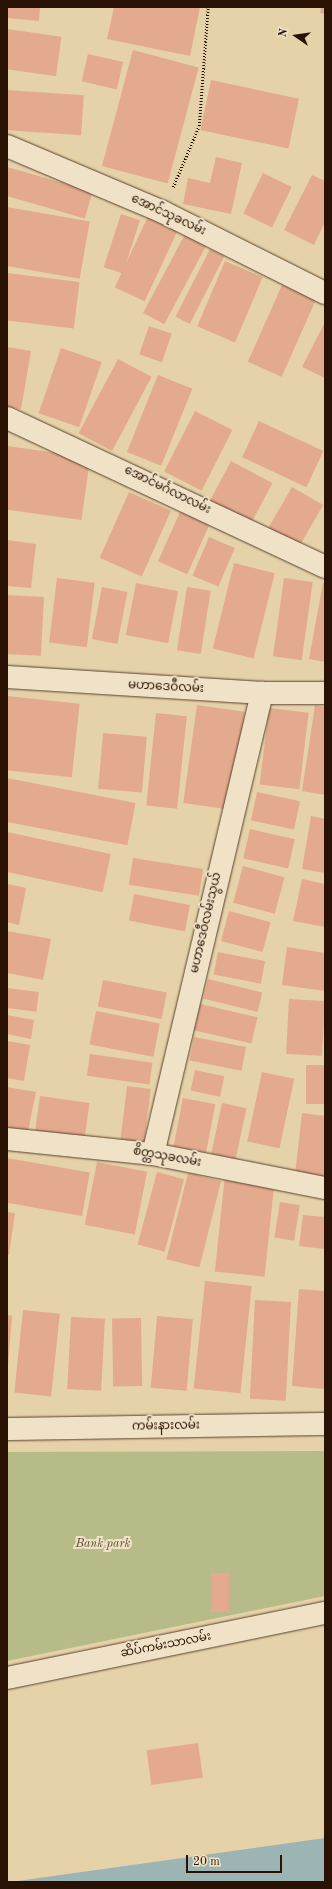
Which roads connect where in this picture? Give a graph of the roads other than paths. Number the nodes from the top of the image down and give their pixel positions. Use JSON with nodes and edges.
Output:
{"nodes":[{"id":1,"x":7,"y":146,"type":"edge"},
{"id":2,"x":325,"y":294,"type":"edge"},
{"id":3,"x":7,"y":418,"type":"edge"},
{"id":4,"x":324,"y":565,"type":"edge"},
{"id":5,"x":7,"y":677,"type":"edge"},
{"id":6,"x":262,"y":693,"type":"junction"},
{"id":7,"x":325,"y":693,"type":"edge"},
{"id":8,"x":7,"y":1139,"type":"edge"},
{"id":9,"x":153,"y":1154,"type":"junction"},
{"id":10,"x":325,"y":1188,"type":"edge"},
{"id":11,"x":325,"y":1424,"type":"edge"},
{"id":12,"x":7,"y":1429,"type":"edge"},
{"id":13,"x":325,"y":1613,"type":"edge"},
{"id":14,"x":7,"y":1678,"type":"edge"}],
"edges":[{"from":1,"to":2,"type":"street","name":"အောင်သုခလမ်း"},
{"from":3,"to":4,"type":"street","name":"အောင်မင်္ဂလာလမ်း"},
{"from":5,"to":6,"type":"street","name":"မဟာဒေဝီလမ်း"},
{"from":6,"to":7,"type":"street","name":"မဟာဒေဝီလမ်း"},
{"from":6,"to":9,"type":"street","name":"မဟာဒေဝီလမ်းသွယ်"},
{"from":8,"to":9,"type":"street","name":"စိတ္တသုခလမ်း"},
{"from":9,"to":10,"type":"street","name":"စိတ္တသုခလမ်း"},
{"from":11,"to":12,"type":"street","name":"ကမ်းနားလမ်း"},
{"from":13,"to":14,"type":"street","name":"ဆိပ်ကမ်းသာလမ်း"}]}
